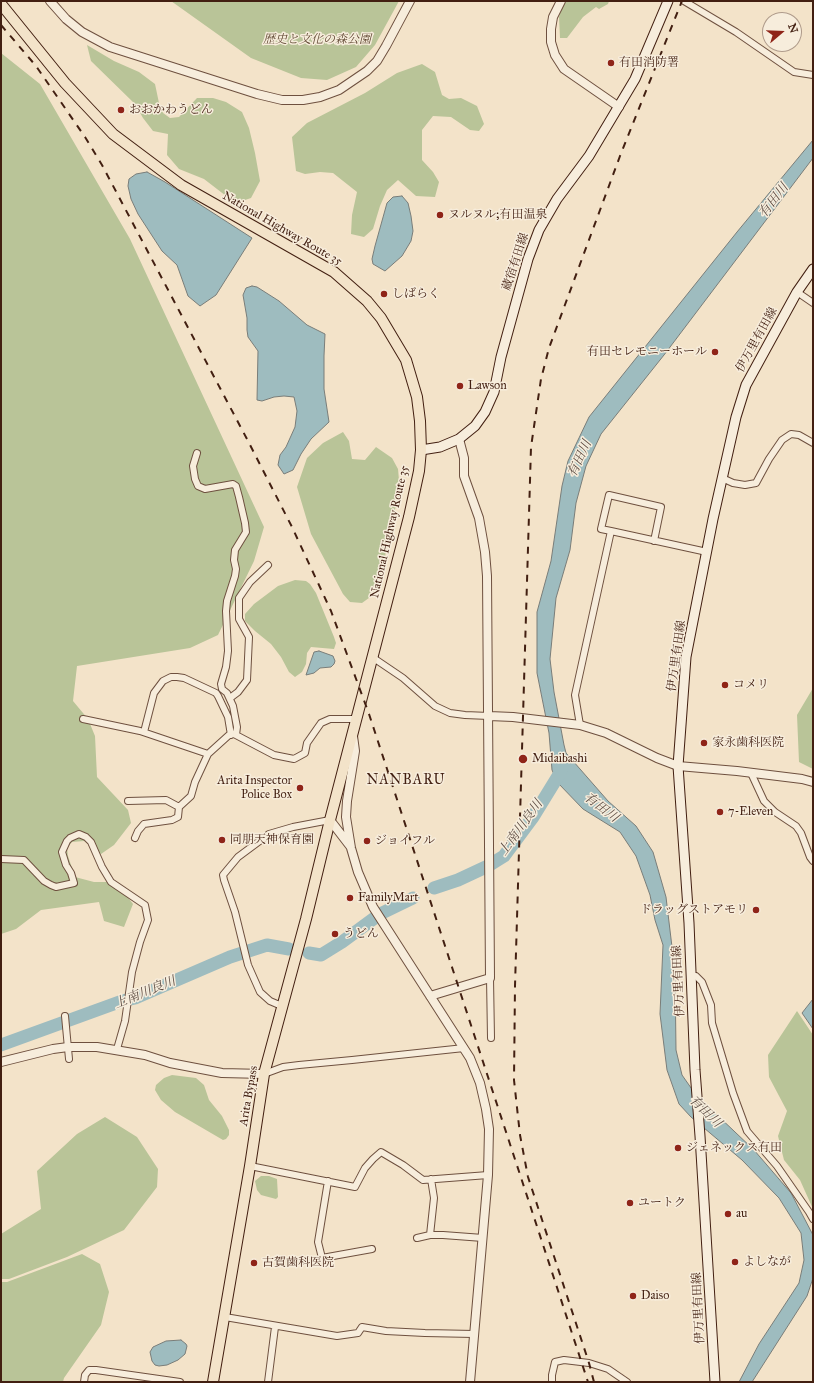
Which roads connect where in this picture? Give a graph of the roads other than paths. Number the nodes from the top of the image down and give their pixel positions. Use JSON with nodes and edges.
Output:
{"nodes":[{"id":1,"x":50,"y":1,"type":"edge"},
{"id":2,"x":410,"y":1,"type":"edge"},
{"id":3,"x":561,"y":1,"type":"edge"},
{"id":4,"x":668,"y":1,"type":"edge"},
{"id":5,"x":684,"y":1,"type":"edge"},
{"id":6,"x":1,"y":4,"type":"edge"},
{"id":7,"x":813,"y":75,"type":"edge"},
{"id":8,"x":619,"y":108,"type":"junction"},
{"id":9,"x":813,"y":269,"type":"edge"},
{"id":10,"x":797,"y":292,"type":"junction"},
{"id":11,"x":813,"y":303,"type":"edge"},
{"id":12,"x":459,"y":439,"type":"junction"},
{"id":13,"x":813,"y":443,"type":"edge"},
{"id":14,"x":421,"y":450,"type":"junction"},
{"id":15,"x":197,"y":453,"type":"dead end"},
{"id":16,"x":722,"y":478,"type":"junction"},
{"id":17,"x":611,"y":531,"type":"junction"},
{"id":18,"x":654,"y":541,"type":"junction"},
{"id":19,"x":707,"y":552,"type":"junction"},
{"id":20,"x":268,"y":565,"type":"dead end"},
{"id":21,"x":372,"y":657,"type":"junction"},
{"id":22,"x":230,"y":698,"type":"junction"},
{"id":23,"x":489,"y":716,"type":"junction"},
{"id":24,"x":83,"y":719,"type":"dead end"},
{"id":25,"x":357,"y":719,"type":"junction"},
{"id":26,"x":580,"y":725,"type":"junction"},
{"id":27,"x":144,"y":732,"type":"junction"},
{"id":28,"x":234,"y":735,"type":"junction"},
{"id":29,"x":352,"y":735,"type":"junction"},
{"id":30,"x":208,"y":754,"type":"junction"},
{"id":31,"x":678,"y":766,"type":"junction"},
{"id":32,"x":751,"y":773,"type":"junction"},
{"id":33,"x":813,"y":782,"type":"edge"},
{"id":34,"x":128,"y":801,"type":"dead end"},
{"id":35,"x":179,"y":807,"type":"junction"},
{"id":36,"x":330,"y":820,"type":"junction"},
{"id":37,"x":135,"y":838,"type":"dead end"},
{"id":38,"x":351,"y":848,"type":"junction"},
{"id":39,"x":1,"y":858,"type":"edge"},
{"id":40,"x":813,"y":861,"type":"edge"},
{"id":41,"x":691,"y":976,"type":"junction"},
{"id":42,"x":490,"y":978,"type":"junction"},
{"id":43,"x":430,"y":996,"type":"junction"},
{"id":44,"x":284,"y":1005,"type":"junction"},
{"id":45,"x":65,"y":1016,"type":"dead end"},
{"id":46,"x":491,"y":1038,"type":"dead end"},
{"id":47,"x":68,"y":1047,"type":"junction"},
{"id":48,"x":464,"y":1048,"type":"junction"},
{"id":49,"x":117,"y":1049,"type":"junction"},
{"id":50,"x":69,"y":1059,"type":"dead end"},
{"id":51,"x":1,"y":1062,"type":"edge"},
{"id":52,"x":264,"y":1074,"type":"junction"},
{"id":53,"x":250,"y":1166,"type":"junction"},
{"id":54,"x":488,"y":1176,"type":"junction"},
{"id":55,"x":431,"y":1179,"type":"junction"},
{"id":56,"x":328,"y":1181,"type":"junction"},
{"id":57,"x":813,"y":1219,"type":"edge"},
{"id":58,"x":430,"y":1235,"type":"junction"},
{"id":59,"x":417,"y":1238,"type":"dead end"},
{"id":60,"x":483,"y":1238,"type":"junction"},
{"id":61,"x":372,"y":1249,"type":"dead end"},
{"id":62,"x":225,"y":1317,"type":"junction"},
{"id":63,"x":275,"y":1326,"type":"junction"},
{"id":64,"x":474,"y":1334,"type":"junction"},
{"id":65,"x":146,"y":1379,"type":"edge"},
{"id":66,"x":84,"y":1382,"type":"edge"},
{"id":67,"x":180,"y":1382,"type":"edge"},
{"id":68,"x":213,"y":1382,"type":"edge"},
{"id":69,"x":268,"y":1382,"type":"edge"},
{"id":70,"x":470,"y":1382,"type":"edge"},
{"id":71,"x":552,"y":1382,"type":"edge"},
{"id":72,"x":627,"y":1382,"type":"edge"},
{"id":73,"x":715,"y":1382,"type":"edge"}],
"edges":[{"from":1,"to":2,"type":"street"},
{"from":3,"to":8,"type":"street"},
{"from":4,"to":8,"type":"main road","name":"蔵宿有田線"},
{"from":5,"to":7,"type":"street"},
{"from":6,"to":14,"type":"highway","name":"National Highway Route 35"},
{"from":8,"to":12,"type":"main road","name":"蔵宿有田線"},
{"from":9,"to":10,"type":"main road","name":"伊万里有田線"},
{"from":10,"to":11,"type":"street"},
{"from":10,"to":16,"type":"main road","name":"伊万里有田線"},
{"from":12,"to":14,"type":"main road","name":"蔵宿有田線"},
{"from":12,"to":23,"type":"street"},
{"from":13,"to":16,"type":"street"},
{"from":14,"to":21,"type":"highway","name":"National Highway Route 35"},
{"from":15,"to":22,"type":"street"},
{"from":16,"to":19,"type":"main road","name":"伊万里有田線"},
{"from":17,"to":18,"type":"street"},
{"from":17,"to":18,"type":"street"},
{"from":17,"to":26,"type":"street"},
{"from":18,"to":19,"type":"street"},
{"from":19,"to":31,"type":"main road","name":"伊万里有田線"},
{"from":20,"to":22,"type":"street"},
{"from":21,"to":23,"type":"street"},
{"from":21,"to":25,"type":"highway","name":"National Highway Route 35"},
{"from":22,"to":28,"type":"street"},
{"from":23,"to":26,"type":"street"},
{"from":23,"to":42,"type":"street"},
{"from":24,"to":27,"type":"street"},
{"from":25,"to":28,"type":"street"},
{"from":25,"to":29,"type":"highway","name":"National Highway Route 35"},
{"from":26,"to":31,"type":"street"},
{"from":27,"to":28,"type":"street"},
{"from":27,"to":30,"type":"street"},
{"from":28,"to":30,"type":"street"},
{"from":29,"to":36,"type":"highway","name":"National Highway Route 35"},
{"from":29,"to":38,"type":"street"},
{"from":30,"to":35,"type":"street"},
{"from":31,"to":32,"type":"street"},
{"from":31,"to":41,"type":"main road","name":"伊万里有田線"},
{"from":32,"to":33,"type":"street"},
{"from":32,"to":40,"type":"street"},
{"from":34,"to":35,"type":"street"},
{"from":35,"to":37,"type":"street"},
{"from":36,"to":38,"type":"street"},
{"from":36,"to":44,"type":"highway","name":"Arita Bypass"},
{"from":36,"to":44,"type":"street"},
{"from":38,"to":43,"type":"street"},
{"from":39,"to":49,"type":"street"},
{"from":41,"to":57,"type":"street"},
{"from":41,"to":73,"type":"main road","name":"伊万里有田線"},
{"from":42,"to":43,"type":"street"},
{"from":42,"to":46,"type":"street"},
{"from":43,"to":48,"type":"street"},
{"from":44,"to":52,"type":"highway","name":"Arita Bypass"},
{"from":45,"to":47,"type":"street"},
{"from":47,"to":49,"type":"street"},
{"from":47,"to":50,"type":"street"},
{"from":47,"to":51,"type":"street"},
{"from":48,"to":52,"type":"street"},
{"from":48,"to":54,"type":"street"},
{"from":49,"to":52,"type":"street"},
{"from":52,"to":53,"type":"highway","name":"Arita Bypass"},
{"from":53,"to":56,"type":"street"},
{"from":53,"to":62,"type":"highway","name":"Arita Bypass"},
{"from":54,"to":55,"type":"street"},
{"from":54,"to":60,"type":"street"},
{"from":55,"to":56,"type":"street"},
{"from":55,"to":58,"type":"street"},
{"from":56,"to":61,"type":"street"},
{"from":58,"to":59,"type":"street"},
{"from":58,"to":60,"type":"street"},
{"from":60,"to":64,"type":"street"},
{"from":62,"to":63,"type":"street"},
{"from":62,"to":68,"type":"highway","name":"Arita Bypass"},
{"from":63,"to":64,"type":"street"},
{"from":63,"to":69,"type":"street"},
{"from":64,"to":70,"type":"street"},
{"from":65,"to":66,"type":"street"},
{"from":65,"to":67,"type":"street"},
{"from":71,"to":72,"type":"street"}]}
